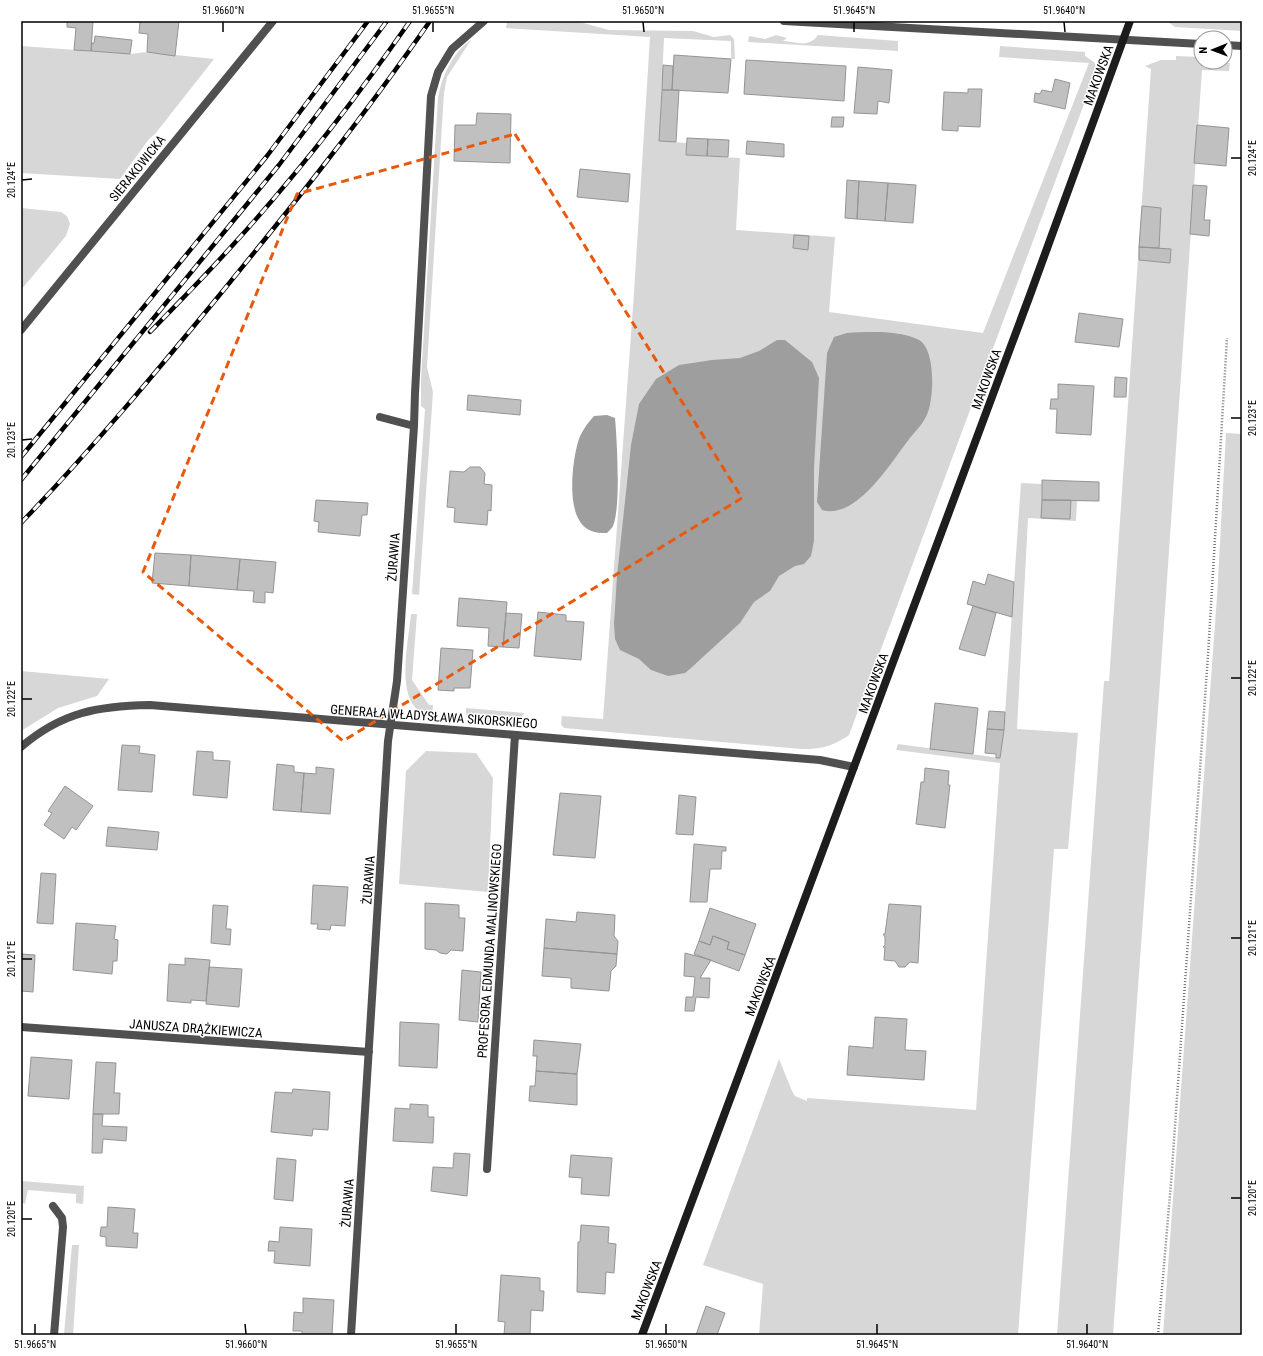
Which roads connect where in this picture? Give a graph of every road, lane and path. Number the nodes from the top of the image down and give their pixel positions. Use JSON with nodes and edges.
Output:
{"nodes":[{"id":1,"x":272,"y":21,"type":"edge"},
{"id":2,"x":484,"y":21,"type":"edge"},
{"id":3,"x":784,"y":21,"type":"edge"},
{"id":4,"x":1130,"y":21,"type":"edge"},
{"id":5,"x":1124,"y":38,"type":"junction"},
{"id":6,"x":1193,"y":43,"type":"edge"},
{"id":7,"x":21,"y":330,"type":"edge"},
{"id":8,"x":1227,"y":338,"type":"dead end"},
{"id":9,"x":380,"y":417,"type":"dead end"},
{"id":10,"x":414,"y":426,"type":"junction"},
{"id":11,"x":391,"y":724,"type":"junction"},
{"id":12,"x":515,"y":734,"type":"junction"},
{"id":13,"x":21,"y":747,"type":"edge"},
{"id":14,"x":854,"y":767,"type":"junction"},
{"id":15,"x":21,"y":1027,"type":"edge"},
{"id":16,"x":369,"y":1052,"type":"junction"},
{"id":17,"x":487,"y":1169,"type":"dead end"},
{"id":18,"x":53,"y":1206,"type":"dead end"},
{"id":19,"x":54,"y":1335,"type":"edge"},
{"id":20,"x":351,"y":1335,"type":"edge"},
{"id":21,"x":642,"y":1335,"type":"edge"},
{"id":22,"x":1158,"y":1335,"type":"edge"}],
"edges":[{"from":1,"to":7,"type":"street","name":"SIERAKOWICKA"},
{"from":2,"to":10,"type":"street","name":"ŻURAWIA"},
{"from":3,"to":5,"type":"street"},
{"from":4,"to":5,"type":"street","name":"MAKOWSKA"},
{"from":5,"to":6,"type":"street"},
{"from":5,"to":14,"type":"street","name":"MAKOWSKA"},
{"from":8,"to":22,"type":"path"},
{"from":9,"to":10,"type":"street"},
{"from":10,"to":11,"type":"street","name":"ŻURAWIA"},
{"from":11,"to":12,"type":"street","name":"GENERAŁA WŁADYSŁAWA SIKORSKIEGO"},
{"from":11,"to":13,"type":"street","name":"GENERAŁA WŁADYSŁAWA SIKORSKIEGO"},
{"from":11,"to":16,"type":"street","name":"ŻURAWIA"},
{"from":12,"to":14,"type":"street","name":"GENERAŁA WŁADYSŁAWA SIKORSKIEGO"},
{"from":12,"to":17,"type":"street","name":"PROFESORA EDMUNDA MALINOWSKIEGO"},
{"from":14,"to":21,"type":"street","name":"MAKOWSKA"},
{"from":15,"to":16,"type":"street","name":"JANUSZA DRĄŻKIEWICZA"},
{"from":16,"to":20,"type":"street","name":"ŻURAWIA"},
{"from":18,"to":19,"type":"street"}]}
